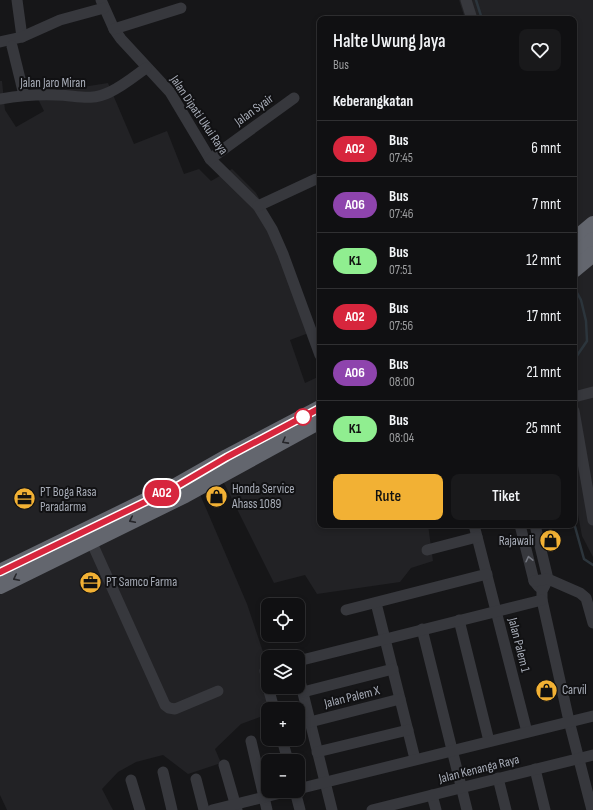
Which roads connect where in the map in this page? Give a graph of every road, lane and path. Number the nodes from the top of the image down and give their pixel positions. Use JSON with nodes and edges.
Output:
{"nodes":[{"id":1,"x":17,"y":0,"type":"edge"},
{"id":2,"x":466,"y":0,"type":"edge"},
{"id":3,"x":102,"y":4,"type":"edge"},
{"id":4,"x":181,"y":8,"type":"dead end"},
{"id":5,"x":471,"y":16,"type":"edge"},
{"id":6,"x":114,"y":29,"type":"junction"},
{"id":7,"x":22,"y":37,"type":"junction"},
{"id":8,"x":0,"y":42,"type":"edge"},
{"id":9,"x":12,"y":46,"type":"dead end"},
{"id":10,"x":146,"y":68,"type":"junction"},
{"id":11,"x":0,"y":92,"type":"edge"},
{"id":12,"x":23,"y":92,"type":"junction"},
{"id":13,"x":294,"y":98,"type":"dead end"},
{"id":14,"x":0,"y":99,"type":"edge"},
{"id":15,"x":210,"y":159,"type":"junction"},
{"id":16,"x":316,"y":180,"type":"dead end"},
{"id":17,"x":258,"y":206,"type":"junction"},
{"id":18,"x":593,"y":224,"type":"edge"},
{"id":19,"x":577,"y":237,"type":"edge"},
{"id":20,"x":593,"y":240,"type":"edge"},
{"id":21,"x":577,"y":254,"type":"edge"},
{"id":22,"x":593,"y":255,"type":"edge"},
{"id":23,"x":577,"y":256,"type":"edge"},
{"id":24,"x":593,"y":260,"type":"edge"},
{"id":25,"x":577,"y":268,"type":"edge"},
{"id":26,"x":577,"y":273,"type":"edge"},
{"id":27,"x":317,"y":347,"type":"edge"},
{"id":28,"x":593,"y":392,"type":"edge"},
{"id":29,"x":577,"y":396,"type":"edge"},
{"id":30,"x":317,"y":416,"type":"edge"},
{"id":31,"x":317,"y":416,"type":"edge"},
{"id":32,"x":577,"y":421,"type":"edge"},
{"id":33,"x":588,"y":456,"type":"edge"},
{"id":34,"x":592,"y":516,"type":"edge"},
{"id":35,"x":475,"y":528,"type":"edge"},
{"id":36,"x":521,"y":528,"type":"edge"},
{"id":37,"x":535,"y":528,"type":"edge"},
{"id":38,"x":477,"y":537,"type":"junction"},
{"id":39,"x":90,"y":541,"type":"junction"},
{"id":40,"x":427,"y":550,"type":"dead end"},
{"id":41,"x":0,"y":572,"type":"edge"},
{"id":42,"x":486,"y":574,"type":"junction"},
{"id":43,"x":548,"y":579,"type":"junction"},
{"id":44,"x":534,"y":581,"type":"junction"},
{"id":45,"x":0,"y":586,"type":"edge"},
{"id":46,"x":542,"y":595,"type":"junction"},
{"id":47,"x":376,"y":603,"type":"junction"},
{"id":48,"x":346,"y":610,"type":"dead end"},
{"id":49,"x":496,"y":611,"type":"junction"},
{"id":50,"x":459,"y":620,"type":"junction"},
{"id":51,"x":593,"y":623,"type":"edge"},
{"id":52,"x":422,"y":629,"type":"junction"},
{"id":53,"x":385,"y":639,"type":"junction"},
{"id":54,"x":305,"y":659,"type":"edge"},
{"id":55,"x":393,"y":669,"type":"junction"},
{"id":56,"x":305,"y":691,"type":"edge"},
{"id":57,"x":218,"y":692,"type":"dead end"},
{"id":58,"x":303,"y":694,"type":"edge"},
{"id":59,"x":400,"y":699,"type":"junction"},
{"id":60,"x":593,"y":716,"type":"edge"},
{"id":61,"x":569,"y":721,"type":"junction"},
{"id":62,"x":310,"y":722,"type":"junction"},
{"id":63,"x":408,"y":730,"type":"junction"},
{"id":64,"x":527,"y":732,"type":"junction"},
{"id":65,"x":251,"y":741,"type":"dead end"},
{"id":66,"x":489,"y":741,"type":"junction"},
{"id":67,"x":452,"y":750,"type":"junction"},
{"id":68,"x":318,"y":752,"type":"junction"},
{"id":69,"x":593,"y":755,"type":"edge"},
{"id":70,"x":579,"y":758,"type":"junction"},
{"id":71,"x":415,"y":759,"type":"junction"},
{"id":72,"x":224,"y":765,"type":"dead end"},
{"id":73,"x":535,"y":769,"type":"junction"},
{"id":74,"x":163,"y":772,"type":"dead end"},
{"id":75,"x":498,"y":778,"type":"junction"},
{"id":76,"x":196,"y":779,"type":"dead end"},
{"id":77,"x":131,"y":780,"type":"dead end"},
{"id":78,"x":325,"y":782,"type":"junction"},
{"id":79,"x":261,"y":784,"type":"edge"},
{"id":80,"x":305,"y":787,"type":"edge"},
{"id":81,"x":462,"y":788,"type":"junction"},
{"id":82,"x":432,"y":795,"type":"junction"},
{"id":83,"x":261,"y":798,"type":"edge"},
{"id":84,"x":264,"y":798,"type":"edge"},
{"id":85,"x":297,"y":798,"type":"edge"},
{"id":86,"x":236,"y":807,"type":"edge"},
{"id":87,"x":140,"y":810,"type":"edge"},
{"id":88,"x":172,"y":810,"type":"edge"},
{"id":89,"x":204,"y":810,"type":"edge"},
{"id":90,"x":212,"y":810,"type":"edge"},
{"id":91,"x":267,"y":810,"type":"edge"},
{"id":92,"x":300,"y":810,"type":"edge"},
{"id":93,"x":332,"y":810,"type":"edge"},
{"id":94,"x":372,"y":810,"type":"edge"},
{"id":95,"x":436,"y":810,"type":"edge"},
{"id":96,"x":467,"y":810,"type":"edge"},
{"id":97,"x":506,"y":810,"type":"edge"},
{"id":98,"x":545,"y":810,"type":"edge"},
{"id":99,"x":592,"y":810,"type":"edge"}],
"edges":[{"from":1,"to":7,"type":"street"},
{"from":2,"to":5,"type":"street"},
{"from":3,"to":6,"type":"street","name":"Jalan Dipati Ukui Raya"},
{"from":3,"to":7,"type":"street"},
{"from":4,"to":6,"type":"street"},
{"from":6,"to":10,"type":"street","name":"Jalan Dipati Ukui Raya"},
{"from":7,"to":8,"type":"street"},
{"from":9,"to":12,"type":"street"},
{"from":10,"to":12,"type":"street","name":"Jalan Jaro Miran"},
{"from":10,"to":15,"type":"street","name":"Jalan Dipati Ukui Raya"},
{"from":11,"to":12,"type":"street"},
{"from":12,"to":14,"type":"street","name":"Jalan Jaro Miran"},
{"from":13,"to":15,"type":"street","name":"Jalan Syair"},
{"from":15,"to":17,"type":"street","name":"Jalan Dipati Ukui Raya"},
{"from":16,"to":17,"type":"street"},
{"from":17,"to":27,"type":"street","name":"Jalan Dipati Ukui Raya"},
{"from":18,"to":19,"type":"highway"},
{"from":20,"to":21,"type":"highway"},
{"from":22,"to":23,"type":"street"},
{"from":22,"to":25,"type":"highway","bridge":true},
{"from":24,"to":26,"type":"highway"},
{"from":28,"to":29,"type":"street"},
{"from":30,"to":39,"type":"highway","one_way":true},
{"from":31,"to":41,"type":"highway"},
{"from":32,"to":33,"type":"street"},
{"from":33,"to":34,"type":"street"},
{"from":35,"to":38,"type":"street","name":"Jalan Palem 1"},
{"from":44,"to":36,"type":"street","one_way":true},
{"from":37,"to":43,"type":"street"},
{"from":38,"to":40,"type":"street"},
{"from":38,"to":42,"type":"street","name":"Jalan Palem 1"},
{"from":39,"to":45,"type":"highway","one_way":true},
{"from":39,"to":57,"type":"street"},
{"from":42,"to":47,"type":"street"},
{"from":42,"to":49,"type":"street","name":"Jalan Palem 1"},
{"from":43,"to":44,"type":"street"},
{"from":43,"to":46,"type":"street"},
{"from":43,"to":51,"type":"street"},
{"from":44,"to":46,"type":"street"},
{"from":46,"to":49,"type":"street"},
{"from":46,"to":61,"type":"street"},
{"from":47,"to":48,"type":"street"},
{"from":47,"to":53,"type":"street"},
{"from":49,"to":50,"type":"street"},
{"from":49,"to":64,"type":"street","name":"Jalan Palem 1"},
{"from":50,"to":52,"type":"street"},
{"from":50,"to":66,"type":"street"},
{"from":52,"to":53,"type":"street"},
{"from":52,"to":67,"type":"street"},
{"from":53,"to":54,"type":"street"},
{"from":53,"to":55,"type":"street"},
{"from":55,"to":56,"type":"street"},
{"from":55,"to":59,"type":"street"},
{"from":58,"to":62,"type":"street"},
{"from":59,"to":62,"type":"street","name":"Jalan Palem X"},
{"from":59,"to":63,"type":"street"},
{"from":60,"to":61,"type":"street"},
{"from":61,"to":64,"type":"street"},
{"from":61,"to":70,"type":"street"},
{"from":62,"to":68,"type":"street"},
{"from":63,"to":68,"type":"street"},
{"from":63,"to":71,"type":"street"},
{"from":64,"to":66,"type":"street"},
{"from":65,"to":79,"type":"street"},
{"from":66,"to":67,"type":"street"},
{"from":67,"to":71,"type":"street"},
{"from":67,"to":81,"type":"street"},
{"from":68,"to":78,"type":"street"},
{"from":69,"to":70,"type":"street","name":"Jalan Kenanga Raya"},
{"from":70,"to":73,"type":"street","name":"Jalan Kenanga Raya"},
{"from":70,"to":99,"type":"street"},
{"from":71,"to":78,"type":"street"},
{"from":72,"to":86,"type":"street"},
{"from":73,"to":75,"type":"street","name":"Jalan Kenanga Raya"},
{"from":73,"to":98,"type":"street"},
{"from":74,"to":88,"type":"street"},
{"from":75,"to":81,"type":"street","name":"Jalan Kenanga Raya"},
{"from":75,"to":97,"type":"street"},
{"from":76,"to":89,"type":"street"},
{"from":77,"to":87,"type":"street"},
{"from":78,"to":80,"type":"street"},
{"from":78,"to":93,"type":"street"},
{"from":81,"to":82,"type":"street","name":"Jalan Kenanga Raya"},
{"from":81,"to":96,"type":"street"},
{"from":82,"to":94,"type":"street","name":"Jalan Kenanga Raya"},
{"from":82,"to":95,"type":"street"},
{"from":83,"to":86,"type":"street"},
{"from":84,"to":91,"type":"street"},
{"from":85,"to":92,"type":"street"},
{"from":86,"to":90,"type":"street"}]}
